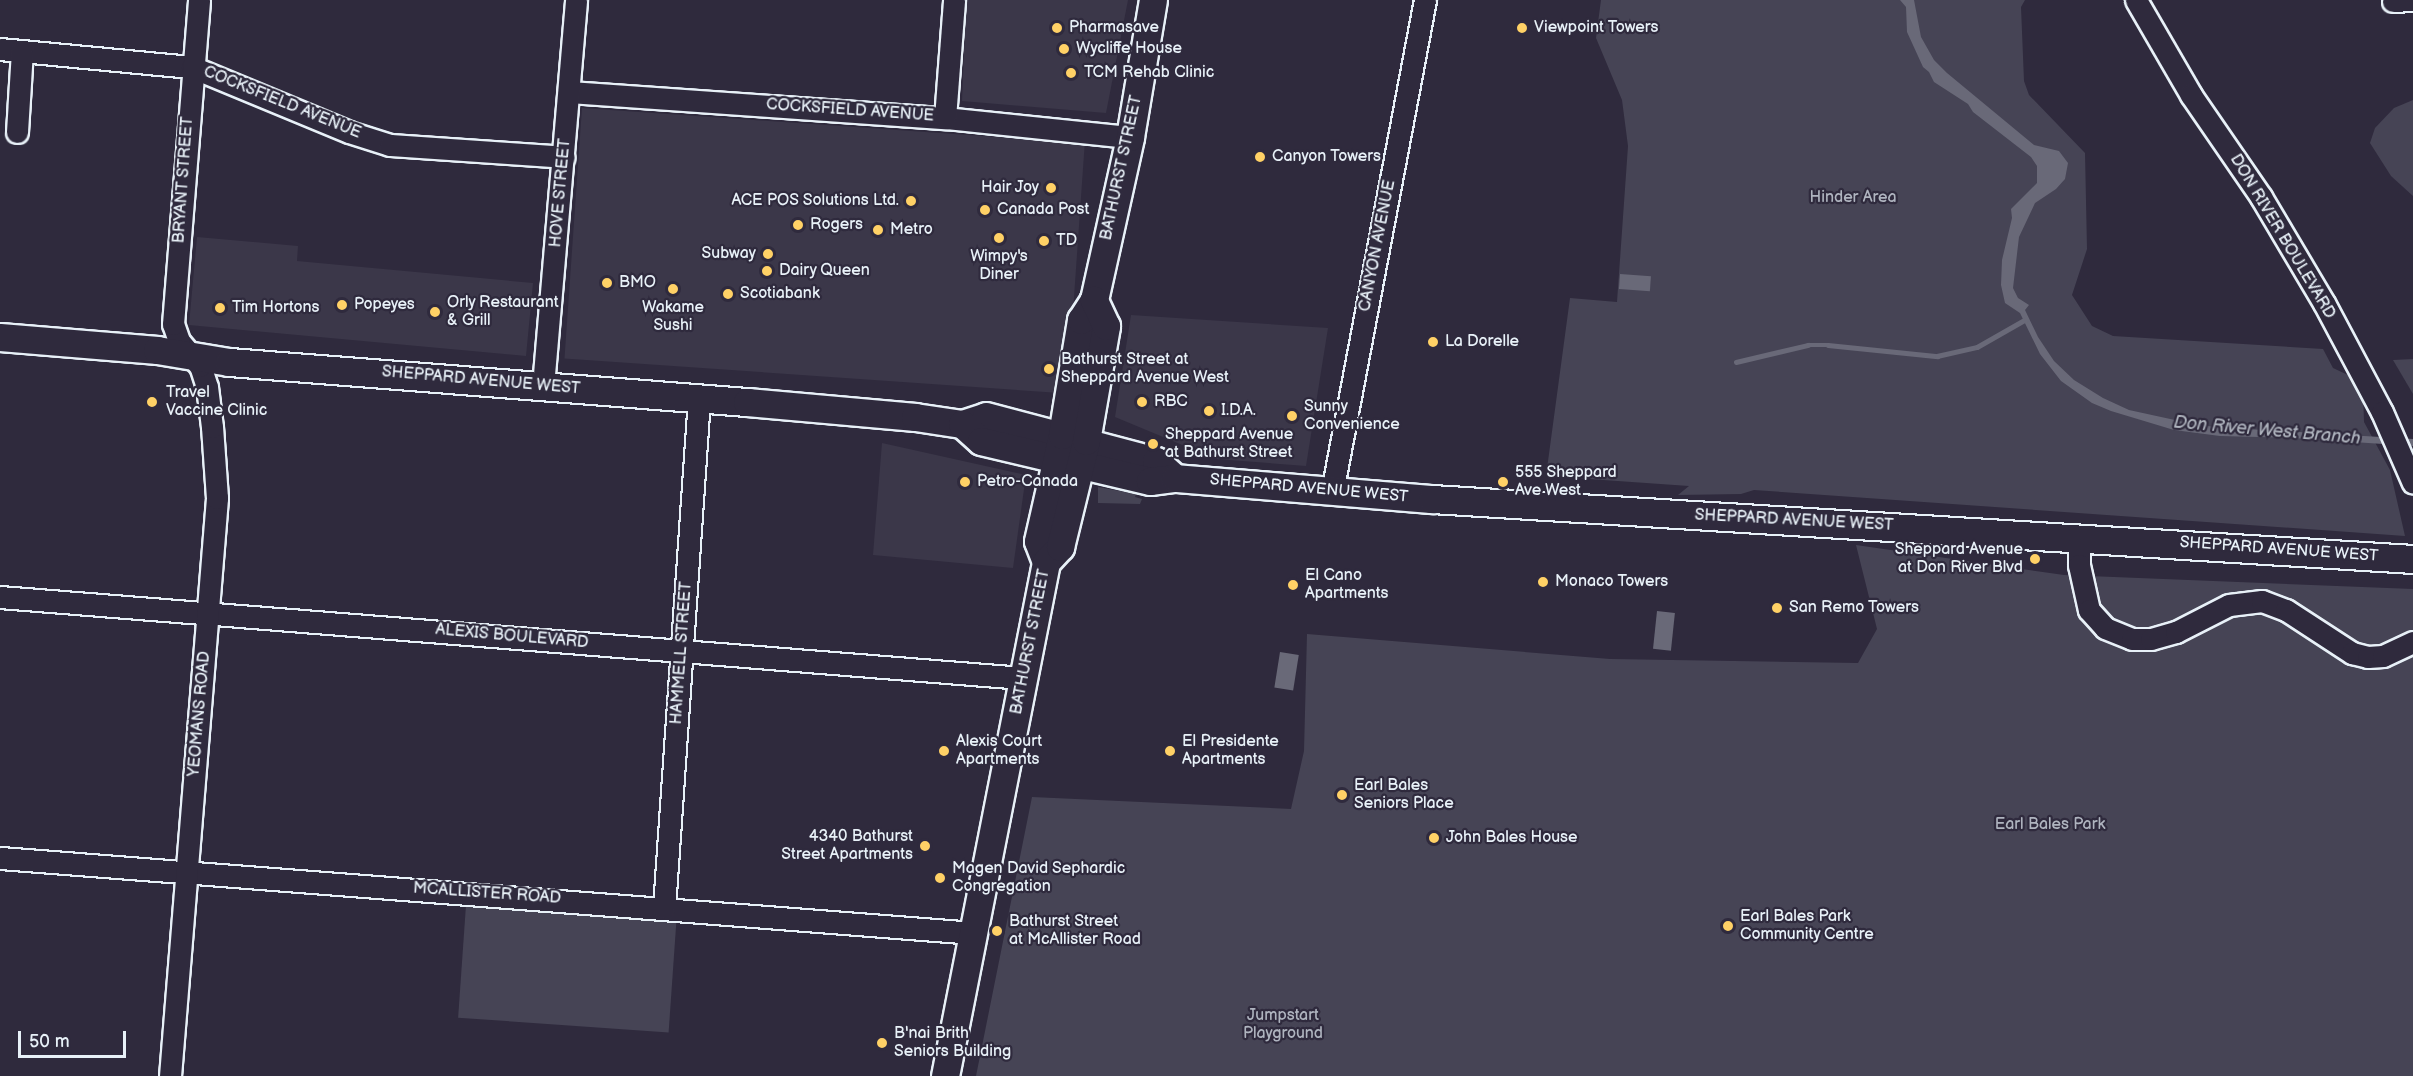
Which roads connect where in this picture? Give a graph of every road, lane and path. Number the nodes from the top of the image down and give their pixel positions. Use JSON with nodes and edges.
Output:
{"nodes":[{"id":1,"x":199,"y":0,"type":"edge"},
{"id":2,"x":576,"y":0,"type":"edge"},
{"id":3,"x":954,"y":0,"type":"edge"},
{"id":4,"x":1153,"y":0,"type":"edge"},
{"id":5,"x":1425,"y":0,"type":"edge"},
{"id":6,"x":2136,"y":0,"type":"edge"},
{"id":7,"x":0,"y":49,"type":"edge"},
{"id":8,"x":22,"y":51,"type":"junction"},
{"id":9,"x":192,"y":67,"type":"junction"},
{"id":10,"x":569,"y":92,"type":"junction"},
{"id":11,"x":945,"y":118,"type":"junction"},
{"id":12,"x":17,"y":132,"type":"dead end"},
{"id":13,"x":1130,"y":137,"type":"junction"},
{"id":14,"x":564,"y":157,"type":"junction"},
{"id":15,"x":0,"y":338,"type":"edge"},
{"id":16,"x":191,"y":356,"type":"junction"},
{"id":17,"x":543,"y":386,"type":"junction"},
{"id":18,"x":699,"y":398,"type":"junction"},
{"id":19,"x":1071,"y":450,"type":"junction"},
{"id":20,"x":2410,"y":475,"type":"edge"},
{"id":21,"x":1332,"y":492,"type":"junction"},
{"id":22,"x":2079,"y":537,"type":"junction"},
{"id":23,"x":2413,"y":559,"type":"edge"},
{"id":24,"x":0,"y":597,"type":"edge"},
{"id":25,"x":208,"y":612,"type":"junction"},
{"id":26,"x":2413,"y":642,"type":"edge"},
{"id":27,"x":682,"y":651,"type":"junction"},
{"id":28,"x":1023,"y":678,"type":"junction"},
{"id":29,"x":0,"y":858,"type":"edge"},
{"id":30,"x":187,"y":871,"type":"junction"},
{"id":31,"x":664,"y":908,"type":"junction"},
{"id":32,"x":974,"y":933,"type":"junction"},
{"id":33,"x":170,"y":1076,"type":"edge"},
{"id":34,"x":945,"y":1076,"type":"edge"}],
"edges":[{"from":1,"to":9,"type":"street","name":"BRYANT STREET"},
{"from":2,"to":10,"type":"street","name":"HOVE STREET"},
{"from":3,"to":11,"type":"street"},
{"from":4,"to":13,"type":"main road","name":"BATHURST STREET"},
{"from":5,"to":21,"type":"street","name":"CANYON AVENUE"},
{"from":6,"to":20,"type":"street","name":"DON RIVER BOULEVARD"},
{"from":7,"to":8,"type":"street","name":"COCKSFIELD AVENUE"},
{"from":8,"to":9,"type":"street","name":"COCKSFIELD AVENUE"},
{"from":8,"to":12,"type":"street"},
{"from":9,"to":14,"type":"street","name":"COCKSFIELD AVENUE"},
{"from":9,"to":16,"type":"street","name":"BRYANT STREET"},
{"from":10,"to":11,"type":"street","name":"COCKSFIELD AVENUE"},
{"from":10,"to":14,"type":"street","name":"HOVE STREET"},
{"from":11,"to":13,"type":"street","name":"COCKSFIELD AVENUE"},
{"from":13,"to":19,"type":"main road","name":"BATHURST STREET"},
{"from":14,"to":17,"type":"street","name":"HOVE STREET"},
{"from":15,"to":16,"type":"main road","name":"SHEPPARD AVENUE WEST"},
{"from":16,"to":17,"type":"main road","name":"SHEPPARD AVENUE WEST"},
{"from":16,"to":25,"type":"street","name":"YEOMANS ROAD"},
{"from":17,"to":18,"type":"main road","name":"SHEPPARD AVENUE WEST"},
{"from":18,"to":19,"type":"main road","name":"SHEPPARD AVENUE WEST"},
{"from":18,"to":27,"type":"street","name":"HAMMELL STREET"},
{"from":19,"to":21,"type":"main road","name":"SHEPPARD AVENUE WEST"},
{"from":19,"to":28,"type":"main road","name":"BATHURST STREET"},
{"from":21,"to":22,"type":"main road","name":"SHEPPARD AVENUE WEST"},
{"from":22,"to":23,"type":"main road","name":"SHEPPARD AVENUE WEST"},
{"from":22,"to":26,"type":"street"},
{"from":24,"to":25,"type":"street","name":"ALEXIS BOULEVARD"},
{"from":25,"to":27,"type":"street","name":"ALEXIS BOULEVARD"},
{"from":25,"to":30,"type":"street","name":"YEOMANS ROAD"},
{"from":27,"to":28,"type":"street","name":"ALEXIS BOULEVARD"},
{"from":27,"to":31,"type":"street","name":"HAMMELL STREET"},
{"from":28,"to":32,"type":"main road","name":"BATHURST STREET"},
{"from":29,"to":30,"type":"street","name":"MCALLISTER ROAD"},
{"from":30,"to":31,"type":"street","name":"MCALLISTER ROAD"},
{"from":30,"to":33,"type":"street","name":"YEOMANS ROAD"},
{"from":31,"to":32,"type":"street","name":"MCALLISTER ROAD"},
{"from":32,"to":34,"type":"main road","name":"BATHURST STREET"}]}
